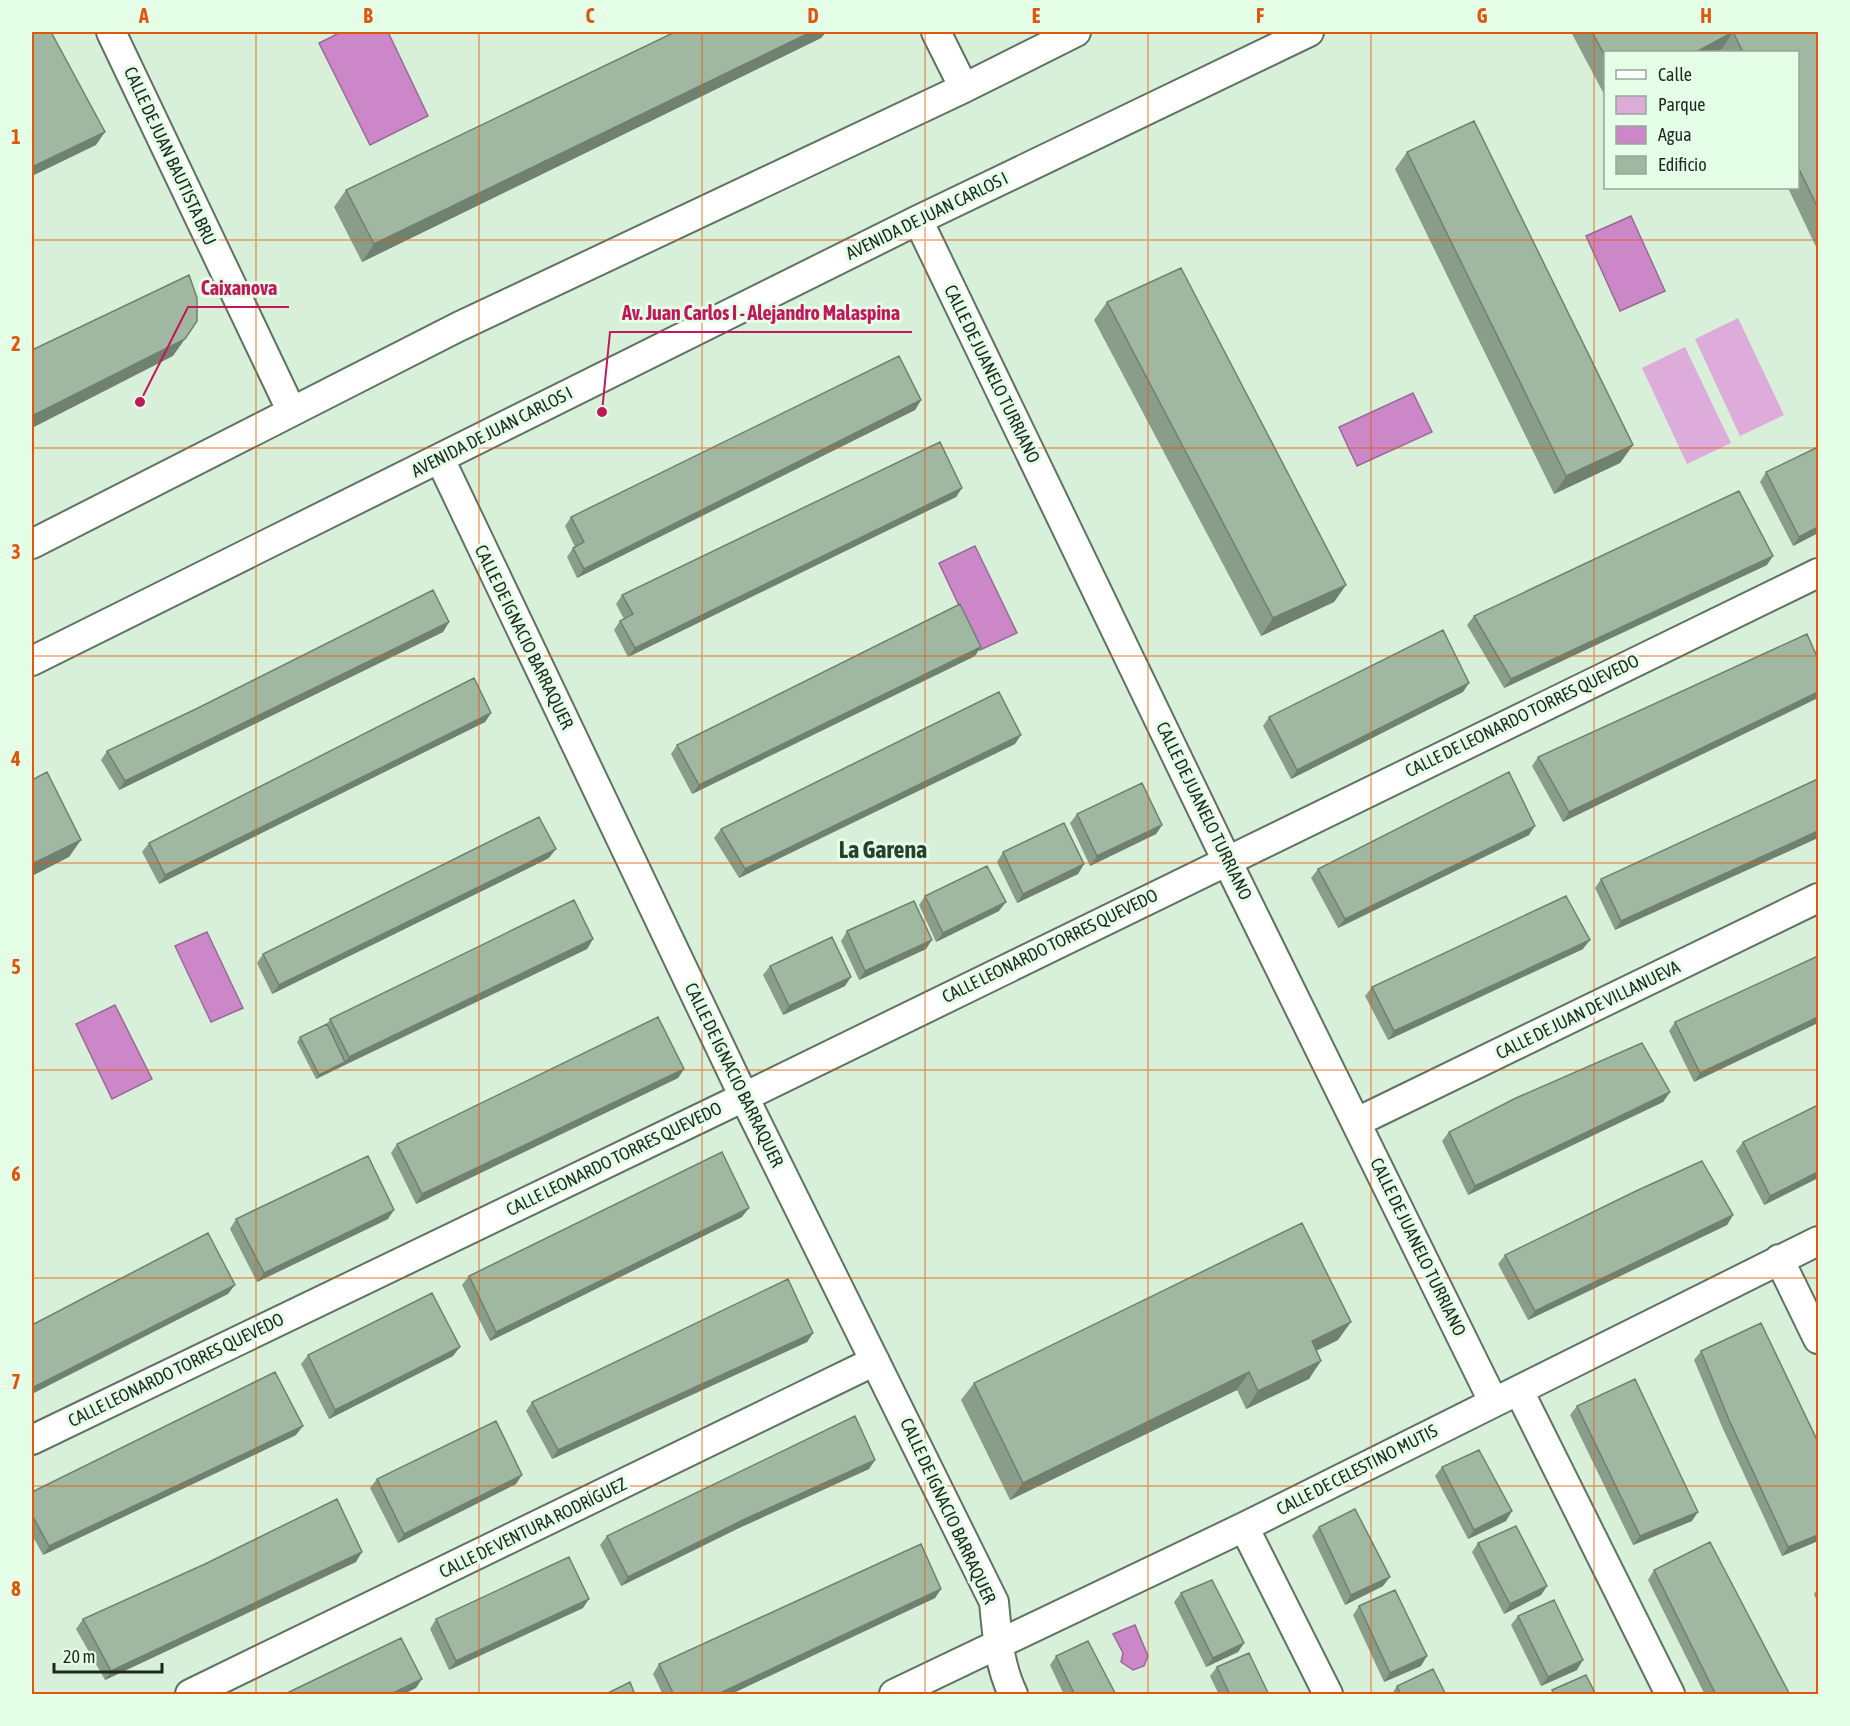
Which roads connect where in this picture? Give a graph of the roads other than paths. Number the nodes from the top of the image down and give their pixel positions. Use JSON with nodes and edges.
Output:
{"nodes":[{"id":1,"x":111,"y":32,"type":"edge"},
{"id":2,"x":936,"y":32,"type":"edge"},
{"id":3,"x":1076,"y":32,"type":"edge"},
{"id":4,"x":1309,"y":32,"type":"edge"},
{"id":5,"x":964,"y":88,"type":"junction"},
{"id":6,"x":918,"y":220,"type":"junction"},
{"id":7,"x":291,"y":410,"type":"junction"},
{"id":8,"x":440,"y":459,"type":"junction"},
{"id":9,"x":32,"y":544,"type":"edge"},
{"id":10,"x":1818,"y":573,"type":"edge"},
{"id":11,"x":32,"y":661,"type":"edge"},
{"id":12,"x":1226,"y":859,"type":"junction"},
{"id":13,"x":1818,"y":898,"type":"edge"},
{"id":14,"x":744,"y":1097,"type":"junction"},
{"id":15,"x":1357,"y":1122,"type":"junction"},
{"id":16,"x":1818,"y":1241,"type":"edge"},
{"id":17,"x":1779,"y":1259,"type":"junction"},
{"id":18,"x":1818,"y":1339,"type":"edge"},
{"id":19,"x":875,"y":1361,"type":"junction"},
{"id":20,"x":1506,"y":1396,"type":"junction"},
{"id":21,"x":32,"y":1440,"type":"edge"},
{"id":22,"x":1244,"y":1527,"type":"junction"},
{"id":23,"x":998,"y":1644,"type":"junction"},
{"id":24,"x":190,"y":1695,"type":"edge"},
{"id":25,"x":894,"y":1695,"type":"edge"},
{"id":26,"x":1013,"y":1695,"type":"edge"},
{"id":27,"x":1328,"y":1695,"type":"edge"},
{"id":28,"x":1670,"y":1695,"type":"edge"}],
"edges":[{"from":1,"to":7,"type":"street","name":"CALLE DE JUAN BAUTISTA BRU"},
{"from":2,"to":5,"type":"street"},
{"from":3,"to":5,"type":"street"},
{"from":4,"to":6,"type":"street","name":"AVENIDA DE JUAN CARLOS I"},
{"from":5,"to":7,"type":"street"},
{"from":6,"to":8,"type":"street","name":"AVENIDA DE JUAN CARLOS I"},
{"from":6,"to":12,"type":"street","name":"CALLE DE JUANELO TURRIANO"},
{"from":7,"to":9,"type":"street"},
{"from":8,"to":11,"type":"street","name":"AVENIDA DE JUAN CARLOS I"},
{"from":8,"to":14,"type":"street","name":"CALLE DE IGNACIO BARRAQUER"},
{"from":10,"to":12,"type":"street","name":"CALLE DE LEONARDO TORRES QUEVEDO"},
{"from":12,"to":14,"type":"street","name":"CALLE LEONARDO TORRES QUEVEDO"},
{"from":12,"to":15,"type":"street","name":"CALLE DE JUANELO TURRIANO"},
{"from":13,"to":15,"type":"street","name":"CALLE DE JUAN DE VILLANUEVA"},
{"from":14,"to":19,"type":"street","name":"CALLE DE IGNACIO BARRAQUER"},
{"from":14,"to":21,"type":"street","name":"CALLE LEONARDO TORRES QUEVEDO"},
{"from":15,"to":20,"type":"street","name":"CALLE DE JUANELO TURRIANO"},
{"from":16,"to":17,"type":"street","name":"CALLE DE CELESTINO MUTIS"},
{"from":17,"to":18,"type":"street"},
{"from":17,"to":20,"type":"street","name":"CALLE DE CELESTINO MUTIS"},
{"from":19,"to":23,"type":"street","name":"CALLE DE IGNACIO BARRAQUER"},
{"from":19,"to":24,"type":"street","name":"CALLE DE VENTURA RODRÍGUEZ"},
{"from":20,"to":22,"type":"street","name":"CALLE DE CELESTINO MUTIS"},
{"from":20,"to":28,"type":"street","name":"CALLE DE JUANELO TURRIANO"},
{"from":22,"to":23,"type":"street","name":"CALLE DE CELESTINO MUTIS"},
{"from":22,"to":27,"type":"street"},
{"from":23,"to":25,"type":"street","name":"CALLE DE CELESTINO MUTIS"},
{"from":23,"to":26,"type":"street","name":"CALLE DE IGNACIO BARRAQUER"}]}
